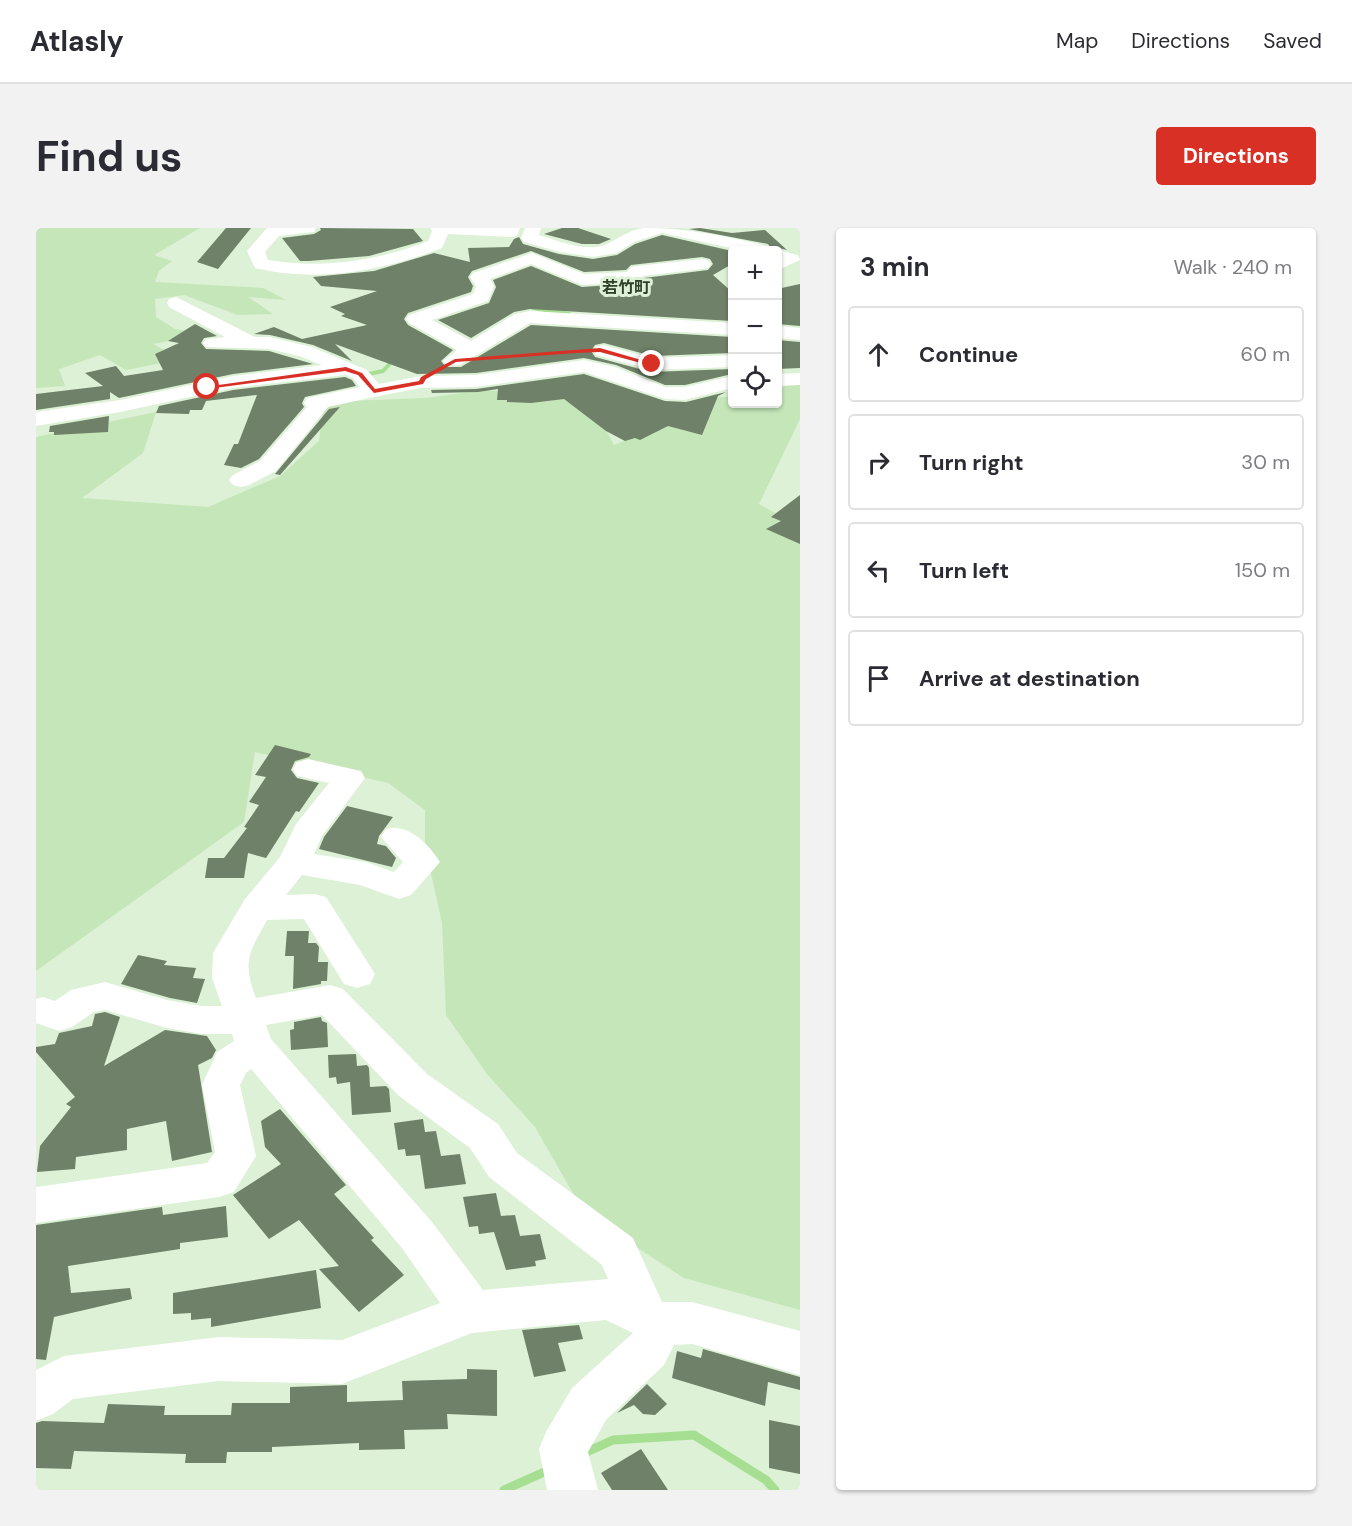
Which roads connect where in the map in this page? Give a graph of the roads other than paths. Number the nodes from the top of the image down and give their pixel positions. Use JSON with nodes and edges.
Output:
{"nodes":[{"id":1,"x":308,"y":228,"type":"edge"},
{"id":2,"x":512,"y":228,"type":"edge"},
{"id":3,"x":532,"y":228,"type":"edge"},
{"id":4,"x":661,"y":228,"type":"edge"},
{"id":5,"x":715,"y":228,"type":"edge"},
{"id":6,"x":440,"y":229,"type":"edge"},
{"id":7,"x":747,"y":229,"type":"edge"},
{"id":8,"x":743,"y":246,"type":"edge"},
{"id":9,"x":782,"y":256,"type":"edge"},
{"id":10,"x":782,"y":263,"type":"edge"},
{"id":11,"x":702,"y":264,"type":"dead end"},
{"id":12,"x":176,"y":303,"type":"dead end"},
{"id":13,"x":624,"y":322,"type":"junction"},
{"id":14,"x":728,"y":329,"type":"edge"},
{"id":15,"x":782,"y":332,"type":"edge"},
{"id":16,"x":800,"y":334,"type":"edge"},
{"id":17,"x":213,"y":343,"type":"dead end"},
{"id":18,"x":252,"y":344,"type":"junction"},
{"id":19,"x":534,"y":354,"type":"dead end"},
{"id":20,"x":463,"y":355,"type":"junction"},
{"id":21,"x":494,"y":357,"type":"dead end"},
{"id":22,"x":728,"y":361,"type":"edge"},
{"id":23,"x":639,"y":362,"type":"junction"},
{"id":24,"x":346,"y":369,"type":"junction"},
{"id":25,"x":800,"y":379,"type":"edge"},
{"id":26,"x":782,"y":380,"type":"edge"},
{"id":27,"x":421,"y":382,"type":"junction"},
{"id":28,"x":728,"y":382,"type":"edge"},
{"id":29,"x":650,"y":389,"type":"junction"},
{"id":30,"x":374,"y":391,"type":"junction"},
{"id":31,"x":36,"y":419,"type":"edge"},
{"id":32,"x":241,"y":480,"type":"dead end"},
{"id":33,"x":308,"y":769,"type":"dead end"},
{"id":34,"x":397,"y":837,"type":"dead end"},
{"id":35,"x":294,"y":862,"type":"junction"},
{"id":36,"x":257,"y":908,"type":"junction"},
{"id":37,"x":357,"y":974,"type":"dead end"},
{"id":38,"x":43,"y":1011,"type":"dead end"},
{"id":39,"x":248,"y":1027,"type":"junction"},
{"id":40,"x":36,"y":1206,"type":"edge"},
{"id":41,"x":472,"y":1312,"type":"junction"},
{"id":42,"x":653,"y":1320,"type":"junction"},
{"id":43,"x":800,"y":1353,"type":"edge"},
{"id":44,"x":36,"y":1398,"type":"edge"},
{"id":45,"x":573,"y":1490,"type":"edge"}],
"edges":[{"from":1,"to":6,"type":"street"},
{"from":2,"to":6,"type":"street"},
{"from":3,"to":4,"type":"street"},
{"from":4,"to":8,"type":"street"},
{"from":5,"to":7,"type":"street"},
{"from":9,"to":10,"type":"street"},
{"from":11,"to":20,"type":"street"},
{"from":12,"to":18,"type":"street"},
{"from":13,"to":14,"type":"street"},
{"from":13,"to":20,"type":"street"},
{"from":13,"to":23,"type":"street"},
{"from":15,"to":16,"type":"street"},
{"from":17,"to":18,"type":"street"},
{"from":18,"to":24,"type":"street"},
{"from":19,"to":23,"type":"street"},
{"from":20,"to":21,"type":"street"},
{"from":20,"to":27,"type":"street"},
{"from":22,"to":23,"type":"street"},
{"from":23,"to":29,"type":"street"},
{"from":24,"to":30,"type":"street"},
{"from":24,"to":31,"type":"street"},
{"from":25,"to":26,"type":"street"},
{"from":27,"to":29,"type":"street"},
{"from":27,"to":30,"type":"street"},
{"from":28,"to":29,"type":"street"},
{"from":30,"to":32,"type":"street"},
{"from":33,"to":35,"type":"street"},
{"from":34,"to":35,"type":"street"},
{"from":35,"to":36,"type":"street"},
{"from":36,"to":37,"type":"street"},
{"from":36,"to":39,"type":"street"},
{"from":38,"to":39,"type":"street"},
{"from":39,"to":40,"type":"street"},
{"from":39,"to":41,"type":"street"},
{"from":39,"to":42,"type":"street"},
{"from":41,"to":42,"type":"street"},
{"from":41,"to":44,"type":"street"},
{"from":42,"to":43,"type":"street"},
{"from":42,"to":45,"type":"street"}]}
